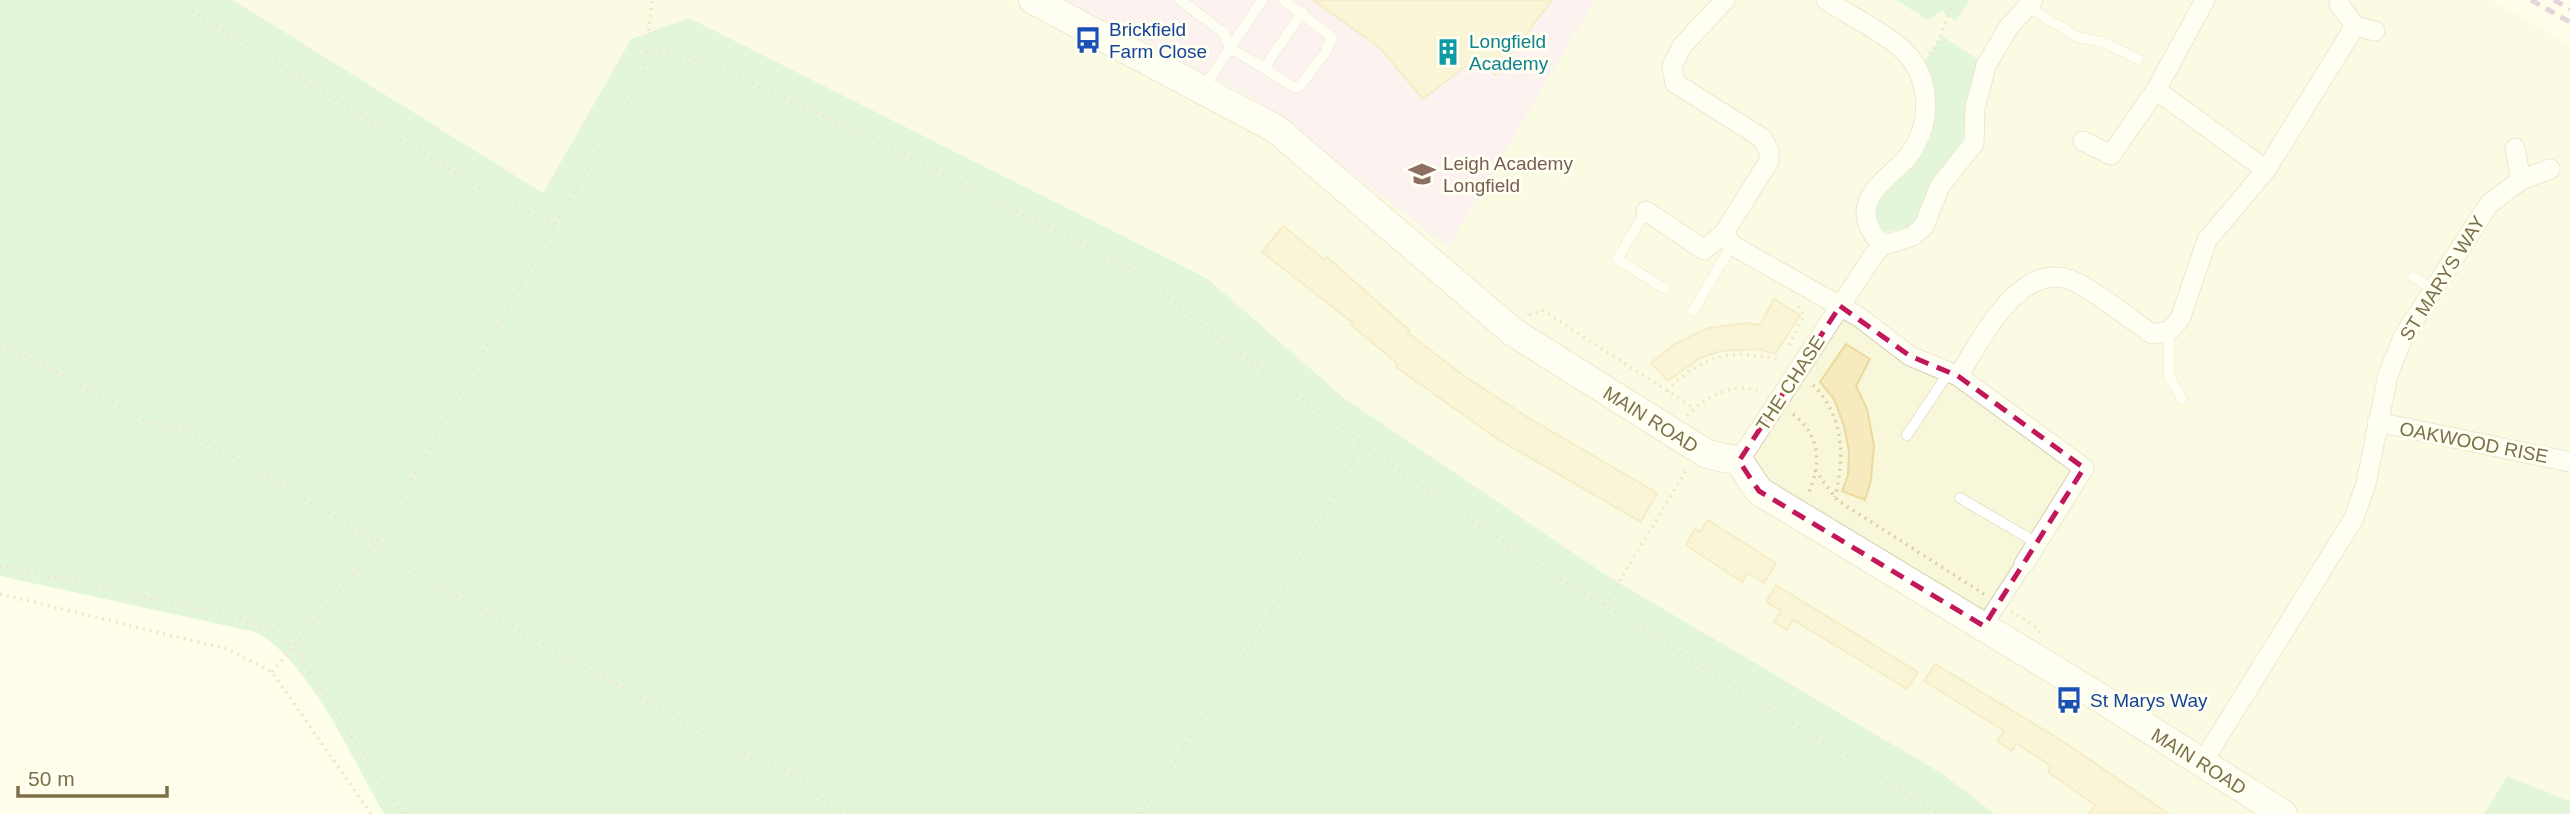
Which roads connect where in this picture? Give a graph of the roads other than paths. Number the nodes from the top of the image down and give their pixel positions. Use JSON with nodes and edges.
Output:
{"nodes":[{"id":1,"x":1033,"y":0,"type":"edge"},
{"id":2,"x":1180,"y":0,"type":"edge"},
{"id":3,"x":1262,"y":0,"type":"edge"},
{"id":4,"x":1283,"y":0,"type":"edge"},
{"id":5,"x":1725,"y":0,"type":"edge"},
{"id":6,"x":1826,"y":0,"type":"edge"},
{"id":7,"x":2205,"y":0,"type":"edge"},
{"id":8,"x":2030,"y":3,"type":"edge"},
{"id":9,"x":2339,"y":4,"type":"dead end"},
{"id":10,"x":1302,"y":12,"type":"junction"},
{"id":11,"x":2355,"y":26,"type":"junction"},
{"id":12,"x":2375,"y":31,"type":"dead end"},
{"id":13,"x":1229,"y":47,"type":"junction"},
{"id":14,"x":2138,"y":59,"type":"dead end"},
{"id":15,"x":1264,"y":68,"type":"junction"},
{"id":16,"x":1203,"y":89,"type":"junction"},
{"id":17,"x":2156,"y":90,"type":"junction"},
{"id":18,"x":2082,"y":141,"type":"dead end"},
{"id":19,"x":2515,"y":148,"type":"dead end"},
{"id":20,"x":2550,"y":169,"type":"dead end"},
{"id":21,"x":2266,"y":170,"type":"junction"},
{"id":22,"x":2521,"y":180,"type":"junction"},
{"id":23,"x":1646,"y":211,"type":"joint"},
{"id":24,"x":1728,"y":239,"type":"junction"},
{"id":25,"x":1882,"y":246,"type":"junction"},
{"id":26,"x":2413,"y":277,"type":"dead end"},
{"id":27,"x":1664,"y":288,"type":"dead end"},
{"id":28,"x":2434,"y":289,"type":"junction"},
{"id":29,"x":1840,"y":306,"type":"junction"},
{"id":30,"x":1693,"y":311,"type":"dead end"},
{"id":31,"x":2169,"y":331,"type":"junction"},
{"id":32,"x":1954,"y":374,"type":"junction"},
{"id":33,"x":2182,"y":399,"type":"dead end"},
{"id":34,"x":2377,"y":422,"type":"junction"},
{"id":35,"x":1907,"y":435,"type":"dead end"},
{"id":36,"x":1739,"y":461,"type":"junction"},
{"id":37,"x":2570,"y":462,"type":"edge"},
{"id":38,"x":1960,"y":498,"type":"dead end"},
{"id":39,"x":2036,"y":543,"type":"junction"},
{"id":40,"x":2024,"y":564,"type":"joint"},
{"id":41,"x":1983,"y":626,"type":"junction"},
{"id":42,"x":2202,"y":763,"type":"junction"},
{"id":43,"x":2283,"y":814,"type":"edge"}],
"edges":[{"from":1,"to":16,"type":"main road","name":"MAIN ROAD"},
{"from":2,"to":13,"type":"lane"},
{"from":3,"to":13,"type":"lane"},
{"from":4,"to":10,"type":"lane"},
{"from":5,"to":24,"type":"street"},
{"from":6,"to":25,"type":"street"},
{"from":7,"to":17,"type":"street"},
{"from":8,"to":14,"type":"lane"},
{"from":8,"to":25,"type":"street"},
{"from":9,"to":11,"type":"street"},
{"from":10,"to":15,"type":"lane"},
{"from":10,"to":15,"type":"lane"},
{"from":11,"to":12,"type":"street"},
{"from":11,"to":21,"type":"street"},
{"from":13,"to":15,"type":"lane"},
{"from":13,"to":16,"type":"lane"},
{"from":16,"to":36,"type":"main road","name":"MAIN ROAD"},
{"from":17,"to":18,"type":"street"},
{"from":17,"to":21,"type":"street"},
{"from":19,"to":22,"type":"street"},
{"from":20,"to":22,"type":"street","name":"ST MARYS WAY"},
{"from":21,"to":31,"type":"street"},
{"from":22,"to":28,"type":"street","name":"ST MARYS WAY"},
{"from":23,"to":24,"type":"street"},
{"from":23,"to":27,"type":"lane"},
{"from":24,"to":29,"type":"street"},
{"from":24,"to":30,"type":"lane"},
{"from":25,"to":29,"type":"street","name":"THE CHASE"},
{"from":26,"to":28,"type":"lane"},
{"from":28,"to":34,"type":"street","name":"ST MARYS WAY"},
{"from":29,"to":32,"type":"street"},
{"from":29,"to":36,"type":"street","name":"THE CHASE"},
{"from":31,"to":32,"type":"street"},
{"from":31,"to":33,"type":"lane"},
{"from":32,"to":35,"type":"lane"},
{"from":32,"to":39,"type":"street"},
{"from":34,"to":37,"type":"street","name":"OAKWOOD RISE"},
{"from":34,"to":42,"type":"street","name":"ST MARYS WAY"},
{"from":36,"to":41,"type":"main road","name":"MAIN ROAD"},
{"from":38,"to":39,"type":"lane"},
{"from":39,"to":40,"type":"street"},
{"from":40,"to":41,"type":"street"},
{"from":41,"to":42,"type":"main road","name":"MAIN ROAD"},
{"from":42,"to":43,"type":"main road","name":"MAIN ROAD"}]}
